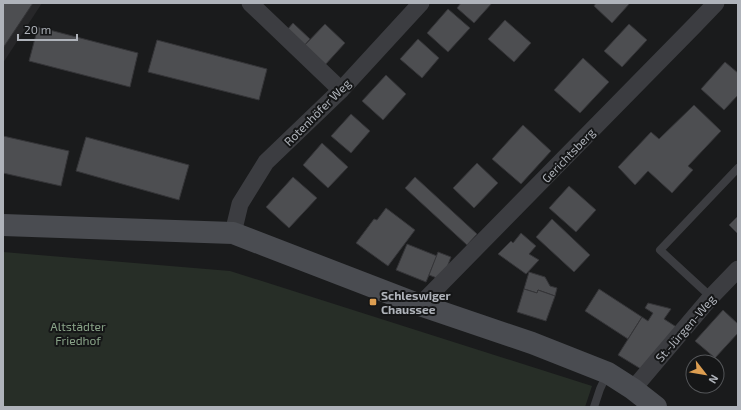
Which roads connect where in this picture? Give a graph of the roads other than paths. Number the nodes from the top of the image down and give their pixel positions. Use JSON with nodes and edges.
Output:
{"nodes":[{"id":1,"x":250,"y":3,"type":"edge"},
{"id":2,"x":421,"y":3,"type":"edge"},
{"id":3,"x":716,"y":3,"type":"edge"},
{"id":4,"x":341,"y":90,"type":"junction"},
{"id":5,"x":738,"y":168,"type":"edge"},
{"id":6,"x":3,"y":225,"type":"edge"},
{"id":7,"x":233,"y":233,"type":"junction"},
{"id":8,"x":738,"y":269,"type":"edge"},
{"id":9,"x":711,"y":297,"type":"junction"},
{"id":10,"x":420,"y":306,"type":"junction"},
{"id":11,"x":608,"y":373,"type":"junction"},
{"id":12,"x":633,"y":389,"type":"junction"},
{"id":13,"x":594,"y":407,"type":"edge"},
{"id":14,"x":656,"y":407,"type":"edge"}],
"edges":[{"from":1,"to":4,"type":"street"},
{"from":2,"to":4,"type":"street","name":"Rotenhöfer Weg"},
{"from":3,"to":10,"type":"street","name":"Gerichtsberg"},
{"from":4,"to":7,"type":"street","name":"Rotenhöfer Weg"},
{"from":5,"to":9,"type":"lane"},
{"from":6,"to":7,"type":"street"},
{"from":7,"to":10,"type":"street"},
{"from":8,"to":9,"type":"street","name":"St.-Jürgen-Weg"},
{"from":9,"to":12,"type":"street","name":"St.-Jürgen-Weg"},
{"from":10,"to":11,"type":"street"},
{"from":11,"to":12,"type":"street"},
{"from":11,"to":13,"type":"lane"},
{"from":12,"to":14,"type":"street"}]}
